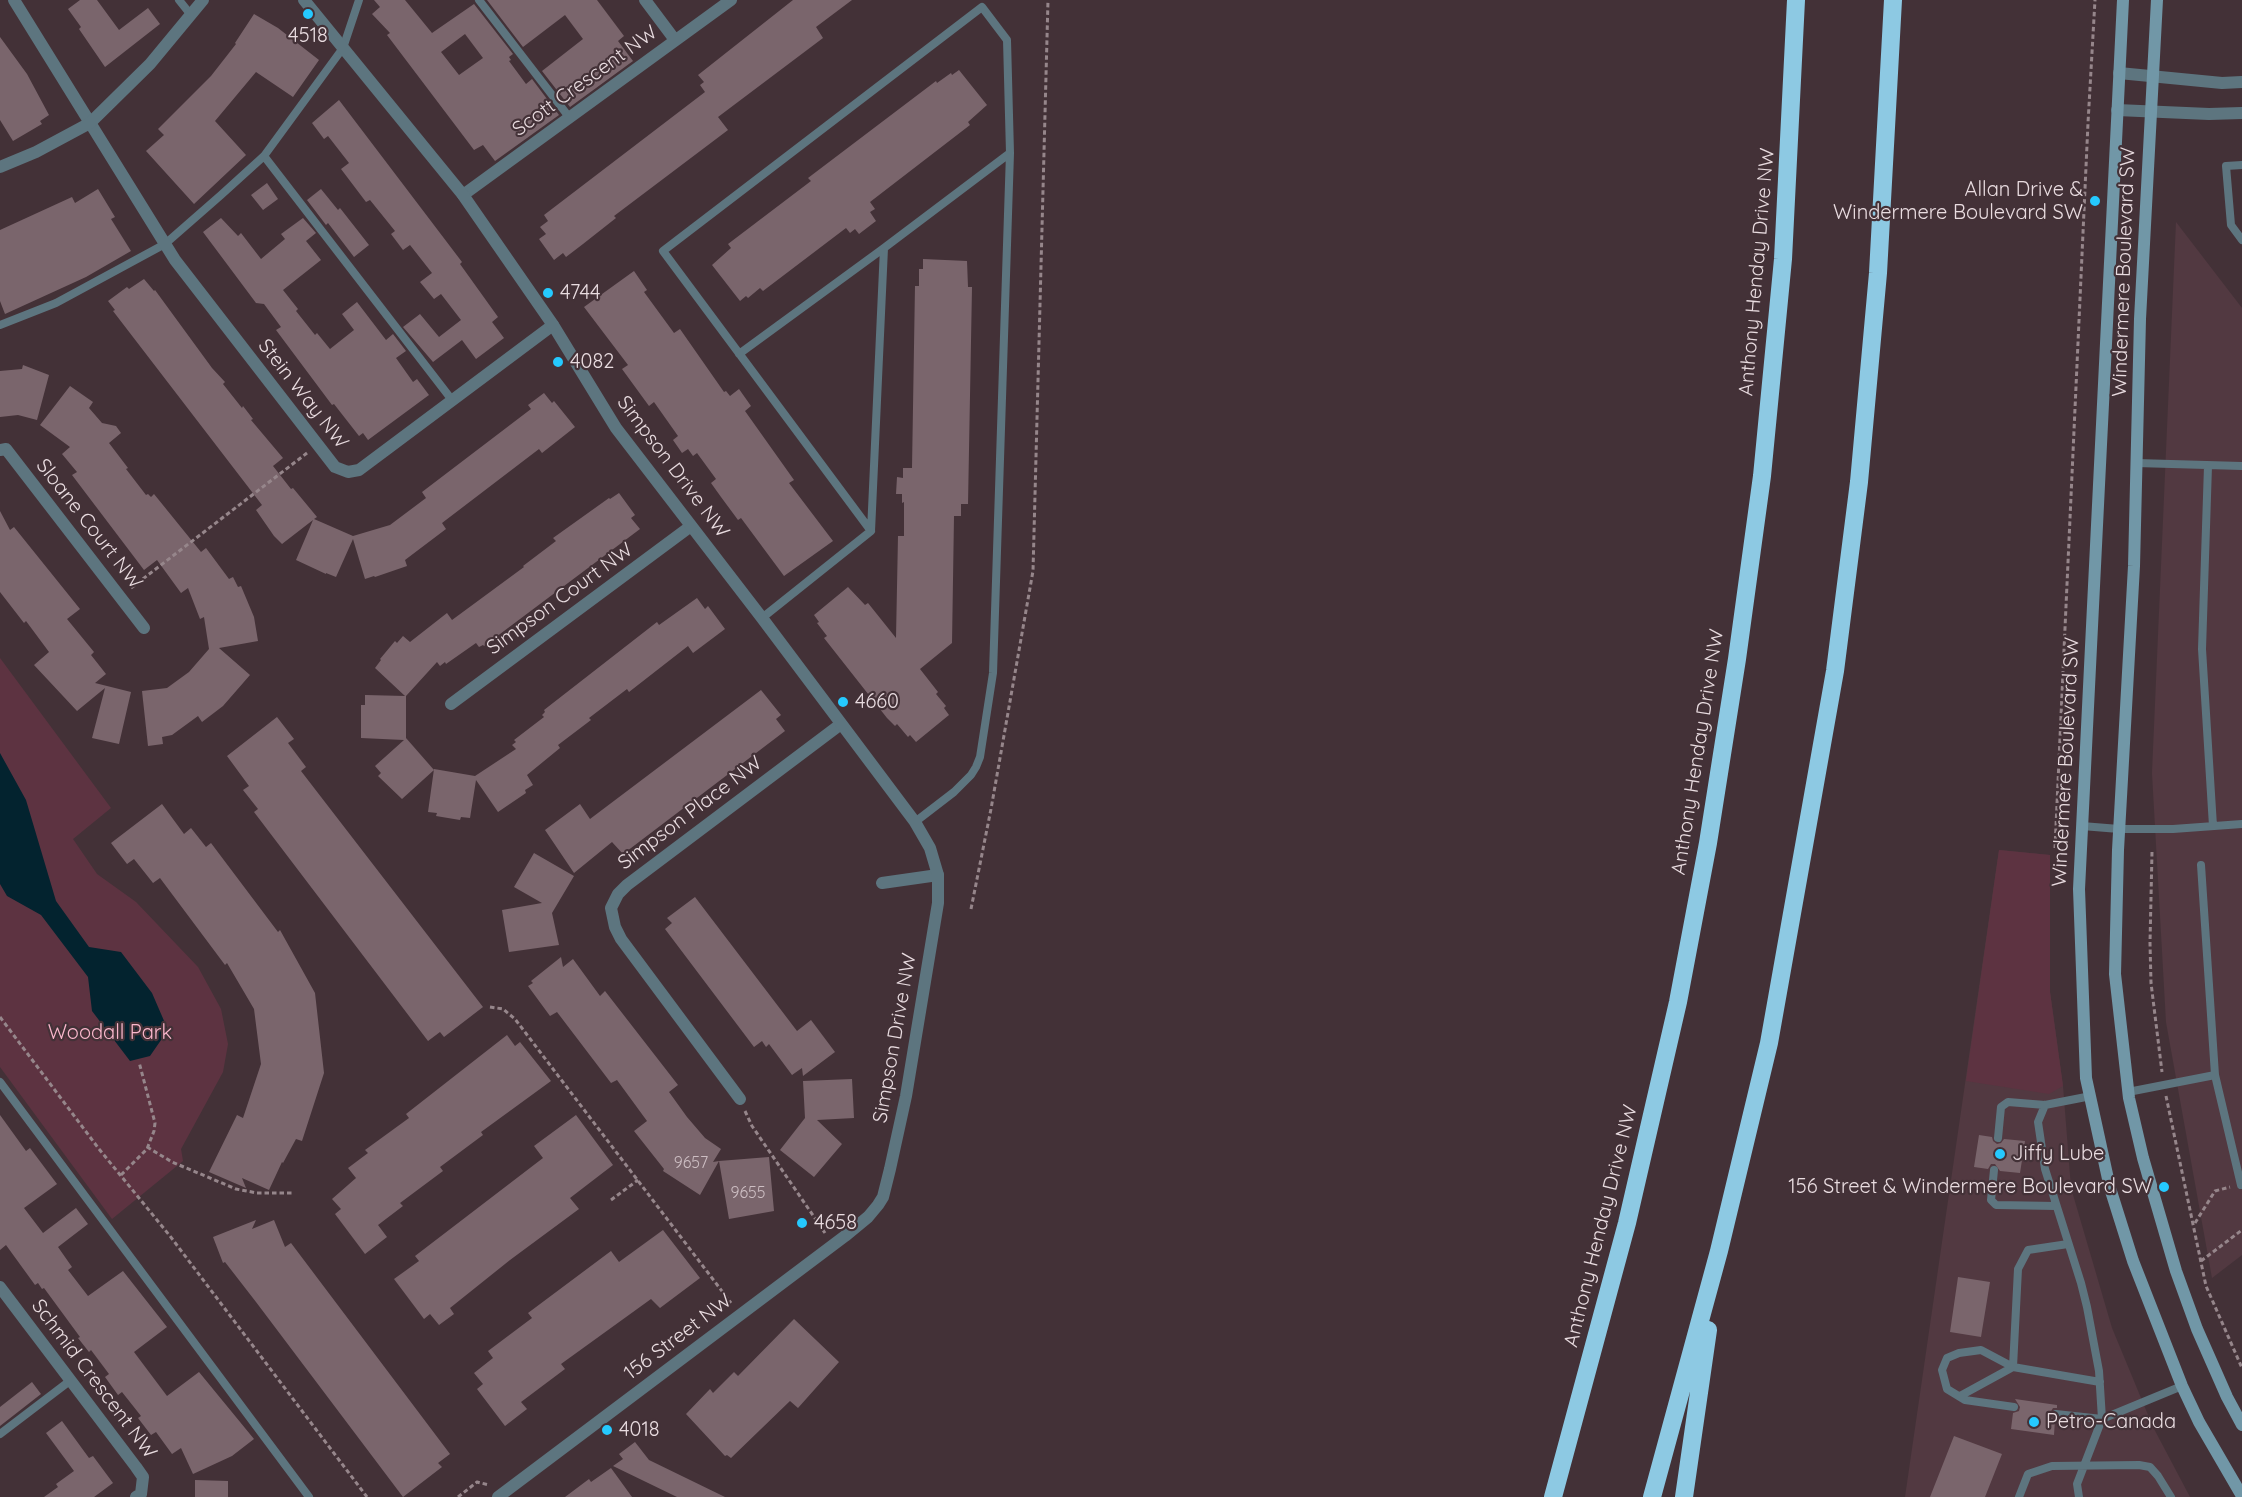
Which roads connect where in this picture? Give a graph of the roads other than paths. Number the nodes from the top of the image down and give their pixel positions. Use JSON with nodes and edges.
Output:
{"nodes":[{"id":1,"x":14,"y":0,"type":"edge"},
{"id":2,"x":179,"y":0,"type":"edge"},
{"id":3,"x":203,"y":0,"type":"edge"},
{"id":4,"x":304,"y":0,"type":"edge"},
{"id":5,"x":359,"y":0,"type":"edge"},
{"id":6,"x":479,"y":0,"type":"edge"},
{"id":7,"x":645,"y":0,"type":"edge"},
{"id":8,"x":731,"y":0,"type":"edge"},
{"id":9,"x":1796,"y":0,"type":"edge"},
{"id":10,"x":1893,"y":0,"type":"edge"},
{"id":11,"x":1899,"y":0,"type":"edge"},
{"id":12,"x":2123,"y":0,"type":"edge"},
{"id":13,"x":2157,"y":0,"type":"edge"},
{"id":14,"x":191,"y":15,"type":"junction"},
{"id":15,"x":1892,"y":30,"type":"junction"},
{"id":16,"x":675,"y":40,"type":"junction"},
{"id":17,"x":343,"y":48,"type":"junction"},
{"id":18,"x":2119,"y":73,"type":"junction"},
{"id":19,"x":2153,"y":76,"type":"junction"},
{"id":20,"x":2242,"y":82,"type":"edge"},
{"id":21,"x":2116,"y":110,"type":"junction"},
{"id":22,"x":2150,"y":112,"type":"junction"},
{"id":23,"x":2242,"y":113,"type":"edge"},
{"id":24,"x":570,"y":117,"type":"junction"},
{"id":25,"x":90,"y":123,"type":"junction"},
{"id":26,"x":1010,"y":153,"type":"junction"},
{"id":27,"x":264,"y":156,"type":"junction"},
{"id":28,"x":2242,"y":165,"type":"edge"},
{"id":29,"x":0,"y":167,"type":"edge"},
{"id":30,"x":464,"y":195,"type":"junction"},
{"id":31,"x":2242,"y":224,"type":"edge"},
{"id":32,"x":2231,"y":225,"type":"junction"},
{"id":33,"x":2242,"y":240,"type":"edge"},
{"id":34,"x":165,"y":244,"type":"junction"},
{"id":35,"x":884,"y":248,"type":"junction"},
{"id":36,"x":0,"y":324,"type":"edge"},
{"id":37,"x":553,"y":325,"type":"junction"},
{"id":38,"x":739,"y":354,"type":"junction"},
{"id":39,"x":452,"y":400,"type":"junction"},
{"id":40,"x":0,"y":450,"type":"edge"},
{"id":41,"x":2136,"y":463,"type":"junction"},
{"id":42,"x":2208,"y":466,"type":"junction"},
{"id":43,"x":2242,"y":466,"type":"edge"},
{"id":44,"x":691,"y":526,"type":"junction"},
{"id":45,"x":871,"y":531,"type":"junction"},
{"id":46,"x":762,"y":618,"type":"junction"},
{"id":47,"x":144,"y":628,"type":"dead end"},
{"id":48,"x":451,"y":704,"type":"dead end"},
{"id":49,"x":841,"y":724,"type":"junction"},
{"id":50,"x":915,"y":822,"type":"junction"},
{"id":51,"x":2242,"y":824,"type":"edge"},
{"id":52,"x":2082,"y":826,"type":"junction"},
{"id":53,"x":2213,"y":826,"type":"junction"},
{"id":54,"x":2119,"y":829,"type":"junction"},
{"id":55,"x":2201,"y":865,"type":"dead end"},
{"id":56,"x":938,"y":875,"type":"junction"},
{"id":57,"x":882,"y":883,"type":"dead end"},
{"id":58,"x":2215,"y":1075,"type":"junction"},
{"id":59,"x":0,"y":1082,"type":"edge"},
{"id":60,"x":2128,"y":1092,"type":"junction"},
{"id":61,"x":2091,"y":1096,"type":"junction"},
{"id":62,"x":741,"y":1099,"type":"road end"},
{"id":63,"x":2045,"y":1105,"type":"junction"},
{"id":64,"x":1998,"y":1138,"type":"dead end"},
{"id":65,"x":1994,"y":1170,"type":"dead end"},
{"id":66,"x":2241,"y":1185,"type":"edge"},
{"id":67,"x":878,"y":1205,"type":"joint"},
{"id":68,"x":2056,"y":1206,"type":"junction"},
{"id":69,"x":2068,"y":1244,"type":"junction"},
{"id":70,"x":1719,"y":1251,"type":"junction"},
{"id":71,"x":0,"y":1287,"type":"edge"},
{"id":72,"x":2013,"y":1367,"type":"junction"},
{"id":73,"x":71,"y":1380,"type":"junction"},
{"id":74,"x":2100,"y":1382,"type":"junction"},
{"id":75,"x":2182,"y":1386,"type":"junction"},
{"id":76,"x":1960,"y":1396,"type":"junction"},
{"id":77,"x":2014,"y":1407,"type":"dead end"},
{"id":78,"x":2056,"y":1414,"type":"dead end"},
{"id":79,"x":2102,"y":1419,"type":"junction"},
{"id":80,"x":2242,"y":1425,"type":"edge"},
{"id":81,"x":0,"y":1434,"type":"edge"},
{"id":82,"x":1567,"y":1449,"type":"junction"},
{"id":83,"x":2083,"y":1465,"type":"junction"},
{"id":84,"x":501,"y":1494,"type":"edge"},
{"id":85,"x":140,"y":1496,"type":"edge"},
{"id":86,"x":2242,"y":1496,"type":"edge"},
{"id":87,"x":309,"y":1497,"type":"edge"},
{"id":88,"x":1546,"y":1497,"type":"edge"},
{"id":89,"x":1552,"y":1497,"type":"edge"},
{"id":90,"x":1652,"y":1497,"type":"edge"},
{"id":91,"x":1683,"y":1497,"type":"edge"},
{"id":92,"x":2019,"y":1497,"type":"edge"},
{"id":93,"x":2079,"y":1497,"type":"edge"},
{"id":94,"x":2170,"y":1497,"type":"edge"}],
"edges":[{"from":1,"to":25,"type":"street","name":"Stein Way NW"},
{"from":2,"to":14,"type":"lane"},
{"from":3,"to":14,"type":"street"},
{"from":4,"to":17,"type":"street","name":"Simpson Drive NW"},
{"from":5,"to":17,"type":"lane"},
{"from":6,"to":24,"type":"lane"},
{"from":7,"to":16,"type":"street"},
{"from":8,"to":16,"type":"street","name":"Scott Crescent NW"},
{"from":9,"to":82,"type":"highway","name":"Anthony Henday Drive NW"},
{"from":10,"to":15,"type":"highway"},
{"from":11,"to":15,"type":"highway"},
{"from":12,"to":18,"type":"main road","name":"Windermere Boulevard SW"},
{"from":13,"to":19,"type":"main road","name":"Windermere Boulevard SW"},
{"from":14,"to":25,"type":"street"},
{"from":15,"to":70,"type":"highway"},
{"from":16,"to":24,"type":"street","name":"Scott Crescent NW"},
{"from":17,"to":27,"type":"lane"},
{"from":17,"to":30,"type":"street","name":"Simpson Drive NW"},
{"from":18,"to":19,"type":"street"},
{"from":18,"to":21,"type":"main road","name":"Windermere Boulevard SW"},
{"from":19,"to":20,"type":"street"},
{"from":19,"to":22,"type":"main road","name":"Windermere Boulevard SW"},
{"from":21,"to":22,"type":"street"},
{"from":21,"to":52,"type":"main road","name":"Windermere Boulevard SW"},
{"from":22,"to":23,"type":"street"},
{"from":22,"to":41,"type":"main road","name":"Windermere Boulevard SW"},
{"from":24,"to":30,"type":"street","name":"Scott Crescent NW"},
{"from":25,"to":29,"type":"street"},
{"from":25,"to":34,"type":"street","name":"Stein Way NW"},
{"from":26,"to":35,"type":"lane"},
{"from":26,"to":38,"type":"lane"},
{"from":26,"to":50,"type":"lane"},
{"from":27,"to":34,"type":"lane"},
{"from":27,"to":39,"type":"lane"},
{"from":28,"to":32,"type":"lane"},
{"from":30,"to":37,"type":"street","name":"Simpson Drive NW"},
{"from":31,"to":32,"type":"lane"},
{"from":32,"to":33,"type":"lane"},
{"from":34,"to":36,"type":"lane"},
{"from":34,"to":39,"type":"street","name":"Stein Way NW"},
{"from":35,"to":38,"type":"lane"},
{"from":35,"to":45,"type":"lane"},
{"from":37,"to":39,"type":"street","name":"Stein Way NW"},
{"from":37,"to":44,"type":"street","name":"Simpson Drive NW"},
{"from":38,"to":45,"type":"lane"},
{"from":40,"to":47,"type":"street","name":"Sloane Court NW"},
{"from":41,"to":42,"type":"lane"},
{"from":41,"to":54,"type":"main road","name":"Windermere Boulevard SW"},
{"from":42,"to":43,"type":"lane"},
{"from":42,"to":53,"type":"lane"},
{"from":44,"to":46,"type":"street","name":"Simpson Drive NW"},
{"from":44,"to":48,"type":"street","name":"Simpson Court NW"},
{"from":45,"to":46,"type":"lane"},
{"from":46,"to":49,"type":"street","name":"Simpson Drive NW"},
{"from":49,"to":50,"type":"street","name":"Simpson Drive NW"},
{"from":49,"to":62,"type":"street","name":"Simpson Place NW"},
{"from":50,"to":56,"type":"street","name":"Simpson Drive NW"},
{"from":51,"to":53,"type":"lane"},
{"from":52,"to":54,"type":"lane"},
{"from":52,"to":61,"type":"main road","name":"Windermere Boulevard SW"},
{"from":53,"to":54,"type":"lane"},
{"from":54,"to":60,"type":"main road","name":"Windermere Boulevard SW"},
{"from":55,"to":58,"type":"lane"},
{"from":56,"to":57,"type":"street"},
{"from":56,"to":67,"type":"street","name":"Simpson Drive NW"},
{"from":58,"to":60,"type":"lane"},
{"from":58,"to":66,"type":"lane"},
{"from":59,"to":87,"type":"lane"},
{"from":60,"to":80,"type":"main road","name":"Windermere Boulevard SW"},
{"from":61,"to":63,"type":"lane"},
{"from":61,"to":75,"type":"main road","name":"Windermere Boulevard SW"},
{"from":63,"to":64,"type":"lane"},
{"from":63,"to":68,"type":"lane"},
{"from":65,"to":68,"type":"lane"},
{"from":67,"to":84,"type":"street","name":"156 Street NW"},
{"from":68,"to":69,"type":"lane"},
{"from":69,"to":72,"type":"lane"},
{"from":69,"to":74,"type":"lane"},
{"from":70,"to":90,"type":"highway"},
{"from":70,"to":91,"type":"highway"},
{"from":71,"to":73,"type":"street","name":"Schmid Crescent NW"},
{"from":72,"to":74,"type":"lane"},
{"from":72,"to":76,"type":"lane"},
{"from":72,"to":76,"type":"lane"},
{"from":73,"to":81,"type":"lane"},
{"from":73,"to":85,"type":"street","name":"Schmid Crescent NW"},
{"from":74,"to":79,"type":"lane"},
{"from":75,"to":79,"type":"lane"},
{"from":75,"to":86,"type":"main road","name":"Windermere Boulevard SW"},
{"from":76,"to":77,"type":"lane"},
{"from":78,"to":79,"type":"lane"},
{"from":79,"to":83,"type":"lane"},
{"from":82,"to":88,"type":"highway"},
{"from":82,"to":89,"type":"highway","name":"Anthony Henday Drive NW"},
{"from":83,"to":92,"type":"lane"},
{"from":83,"to":93,"type":"lane"},
{"from":83,"to":94,"type":"lane"}]}
